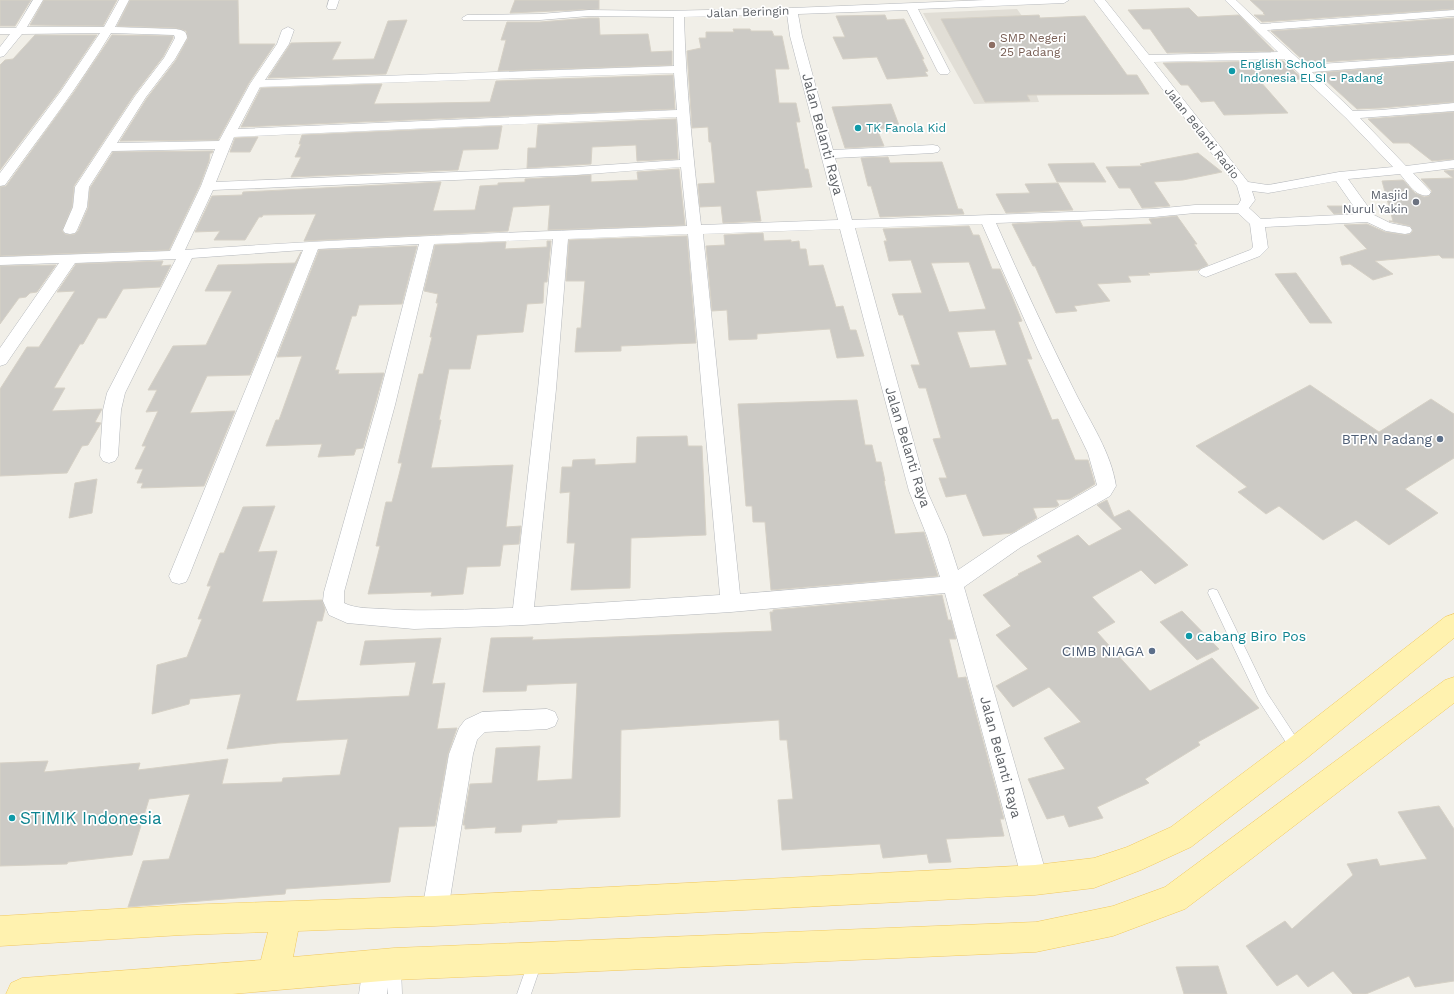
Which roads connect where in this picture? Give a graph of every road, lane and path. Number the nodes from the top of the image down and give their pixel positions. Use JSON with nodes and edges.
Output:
{"nodes":[{"id":1,"x":38,"y":0,"type":"edge"},
{"id":2,"x":124,"y":0,"type":"edge"},
{"id":3,"x":658,"y":0,"type":"edge"},
{"id":4,"x":1064,"y":0,"type":"edge"},
{"id":5,"x":1099,"y":0,"type":"edge"},
{"id":6,"x":1230,"y":0,"type":"edge"},
{"id":7,"x":911,"y":6,"type":"junction"},
{"id":8,"x":792,"y":11,"type":"junction"},
{"id":9,"x":671,"y":14,"type":"junction"},
{"id":10,"x":1454,"y":14,"type":"edge"},
{"id":11,"x":467,"y":18,"type":"dead end"},
{"id":12,"x":1259,"y":27,"type":"junction"},
{"id":13,"x":109,"y":30,"type":"junction"},
{"id":14,"x":288,"y":30,"type":"dead end"},
{"id":15,"x":20,"y":31,"type":"junction"},
{"id":16,"x":0,"y":32,"type":"edge"},
{"id":17,"x":0,"y":54,"type":"edge"},
{"id":18,"x":1288,"y":55,"type":"junction"},
{"id":19,"x":1454,"y":58,"type":"edge"},
{"id":20,"x":1147,"y":59,"type":"junction"},
{"id":21,"x":680,"y":68,"type":"junction"},
{"id":22,"x":1302,"y":69,"type":"junction"},
{"id":23,"x":944,"y":72,"type":"dead end"},
{"id":24,"x":256,"y":84,"type":"junction"},
{"id":25,"x":1454,"y":107,"type":"edge"},
{"id":26,"x":683,"y":114,"type":"junction"},
{"id":27,"x":1350,"y":115,"type":"junction"},
{"id":28,"x":229,"y":133,"type":"junction"},
{"id":29,"x":223,"y":145,"type":"junction"},
{"id":30,"x":107,"y":147,"type":"junction"},
{"id":31,"x":933,"y":149,"type":"dead end"},
{"id":32,"x":828,"y":154,"type":"junction"},
{"id":33,"x":687,"y":164,"type":"junction"},
{"id":34,"x":1454,"y":164,"type":"edge"},
{"id":35,"x":1404,"y":170,"type":"junction"},
{"id":36,"x":1339,"y":176,"type":"junction"},
{"id":37,"x":0,"y":182,"type":"edge"},
{"id":38,"x":208,"y":186,"type":"junction"},
{"id":39,"x":1244,"y":186,"type":"junction"},
{"id":40,"x":1424,"y":192,"type":"dead end"},
{"id":41,"x":1242,"y":209,"type":"junction"},
{"id":42,"x":987,"y":218,"type":"junction"},
{"id":43,"x":1369,"y":218,"type":"junction"},
{"id":44,"x":1257,"y":223,"type":"junction"},
{"id":45,"x":848,"y":225,"type":"junction"},
{"id":46,"x":70,"y":230,"type":"dead end"},
{"id":47,"x":1405,"y":230,"type":"dead end"},
{"id":48,"x":695,"y":231,"type":"junction"},
{"id":49,"x":561,"y":235,"type":"junction"},
{"id":50,"x":428,"y":239,"type":"junction"},
{"id":51,"x":312,"y":245,"type":"junction"},
{"id":52,"x":180,"y":255,"type":"junction"},
{"id":53,"x":70,"y":259,"type":"junction"},
{"id":54,"x":2,"y":261,"type":"edge"},
{"id":55,"x":1206,"y":272,"type":"dead end"},
{"id":56,"x":0,"y":360,"type":"edge"},
{"id":57,"x":109,"y":456,"type":"dead end"},
{"id":58,"x":179,"y":576,"type":"dead end"},
{"id":59,"x":953,"y":584,"type":"junction"},
{"id":60,"x":1213,"y":593,"type":"dead end"},
{"id":61,"x":730,"y":603,"type":"junction"},
{"id":62,"x":523,"y":616,"type":"junction"},
{"id":63,"x":1454,"y":624,"type":"edge"},
{"id":64,"x":1454,"y":688,"type":"edge"},
{"id":65,"x":547,"y":719,"type":"dead end"},
{"id":66,"x":1297,"y":749,"type":"junction"},
{"id":67,"x":1035,"y":880,"type":"junction"},
{"id":68,"x":435,"y":911,"type":"junction"},
{"id":69,"x":286,"y":917,"type":"junction"},
{"id":70,"x":0,"y":931,"type":"edge"},
{"id":71,"x":536,"y":959,"type":"junction"},
{"id":72,"x":274,"y":974,"type":"junction"},
{"id":73,"x":381,"y":975,"type":"edge"},
{"id":74,"x":22,"y":994,"type":"edge"},
{"id":75,"x":395,"y":994,"type":"edge"},
{"id":76,"x":524,"y":994,"type":"edge"}],
"edges":[{"from":1,"to":15,"type":"street"},
{"from":2,"to":13,"type":"street"},
{"from":3,"to":9,"type":"street"},
{"from":4,"to":7,"type":"street","name":"Jalan Beringin"},
{"from":5,"to":20,"type":"street"},
{"from":6,"to":12,"type":"street"},
{"from":7,"to":8,"type":"street","name":"Jalan Beringin"},
{"from":7,"to":23,"type":"street"},
{"from":8,"to":9,"type":"street","name":"Jalan Beringin"},
{"from":8,"to":32,"type":"street","name":"Jalan Belanti Raya"},
{"from":9,"to":11,"type":"street","name":"Jalan Beringin"},
{"from":9,"to":21,"type":"street"},
{"from":10,"to":12,"type":"street"},
{"from":12,"to":18,"type":"street"},
{"from":13,"to":15,"type":"street"},
{"from":13,"to":30,"type":"street"},
{"from":13,"to":37,"type":"street"},
{"from":14,"to":24,"type":"street"},
{"from":15,"to":16,"type":"street"},
{"from":15,"to":17,"type":"street"},
{"from":18,"to":20,"type":"street"},
{"from":18,"to":22,"type":"street"},
{"from":19,"to":22,"type":"street"},
{"from":20,"to":39,"type":"street","name":"Jalan Belanti Radio"},
{"from":21,"to":24,"type":"street"},
{"from":21,"to":26,"type":"street"},
{"from":22,"to":27,"type":"street"},
{"from":24,"to":28,"type":"street"},
{"from":25,"to":27,"type":"street"},
{"from":26,"to":28,"type":"street"},
{"from":26,"to":33,"type":"street"},
{"from":27,"to":35,"type":"street"},
{"from":28,"to":29,"type":"street"},
{"from":29,"to":30,"type":"street"},
{"from":29,"to":38,"type":"street"},
{"from":30,"to":46,"type":"street"},
{"from":31,"to":32,"type":"street"},
{"from":32,"to":45,"type":"street","name":"Jalan Belanti Raya"},
{"from":33,"to":38,"type":"street"},
{"from":33,"to":48,"type":"street"},
{"from":34,"to":35,"type":"street"},
{"from":35,"to":36,"type":"street"},
{"from":35,"to":40,"type":"street"},
{"from":36,"to":39,"type":"street"},
{"from":36,"to":43,"type":"street"},
{"from":38,"to":52,"type":"street"},
{"from":39,"to":41,"type":"street","name":"Jalan Belanti Radio"},
{"from":41,"to":42,"type":"street"},
{"from":41,"to":44,"type":"street"},
{"from":42,"to":45,"type":"street"},
{"from":42,"to":59,"type":"street"},
{"from":43,"to":44,"type":"street"},
{"from":43,"to":47,"type":"street"},
{"from":44,"to":55,"type":"street"},
{"from":45,"to":48,"type":"street"},
{"from":45,"to":59,"type":"street","name":"Jalan Belanti Raya"},
{"from":48,"to":49,"type":"street"},
{"from":48,"to":61,"type":"street"},
{"from":49,"to":50,"type":"street"},
{"from":49,"to":62,"type":"street"},
{"from":50,"to":51,"type":"street"},
{"from":50,"to":62,"type":"street"},
{"from":51,"to":52,"type":"street"},
{"from":51,"to":58,"type":"street"},
{"from":52,"to":53,"type":"street"},
{"from":52,"to":57,"type":"street"},
{"from":53,"to":54,"type":"street"},
{"from":53,"to":56,"type":"street"},
{"from":59,"to":61,"type":"street"},
{"from":59,"to":67,"type":"street","name":"Jalan Belanti Raya"},
{"from":60,"to":66,"type":"lane"},
{"from":61,"to":62,"type":"street"},
{"from":63,"to":66,"type":"main road"},
{"from":64,"to":71,"type":"main road"},
{"from":65,"to":68,"type":"street"},
{"from":66,"to":67,"type":"main road"},
{"from":67,"to":68,"type":"main road"},
{"from":68,"to":69,"type":"main road"},
{"from":69,"to":70,"type":"main road"},
{"from":69,"to":72,"type":"main road"},
{"from":71,"to":73,"type":"main road"},
{"from":71,"to":76,"type":"lane"},
{"from":72,"to":73,"type":"main road"},
{"from":72,"to":74,"type":"main road"},
{"from":73,"to":75,"type":"lane"}]}
